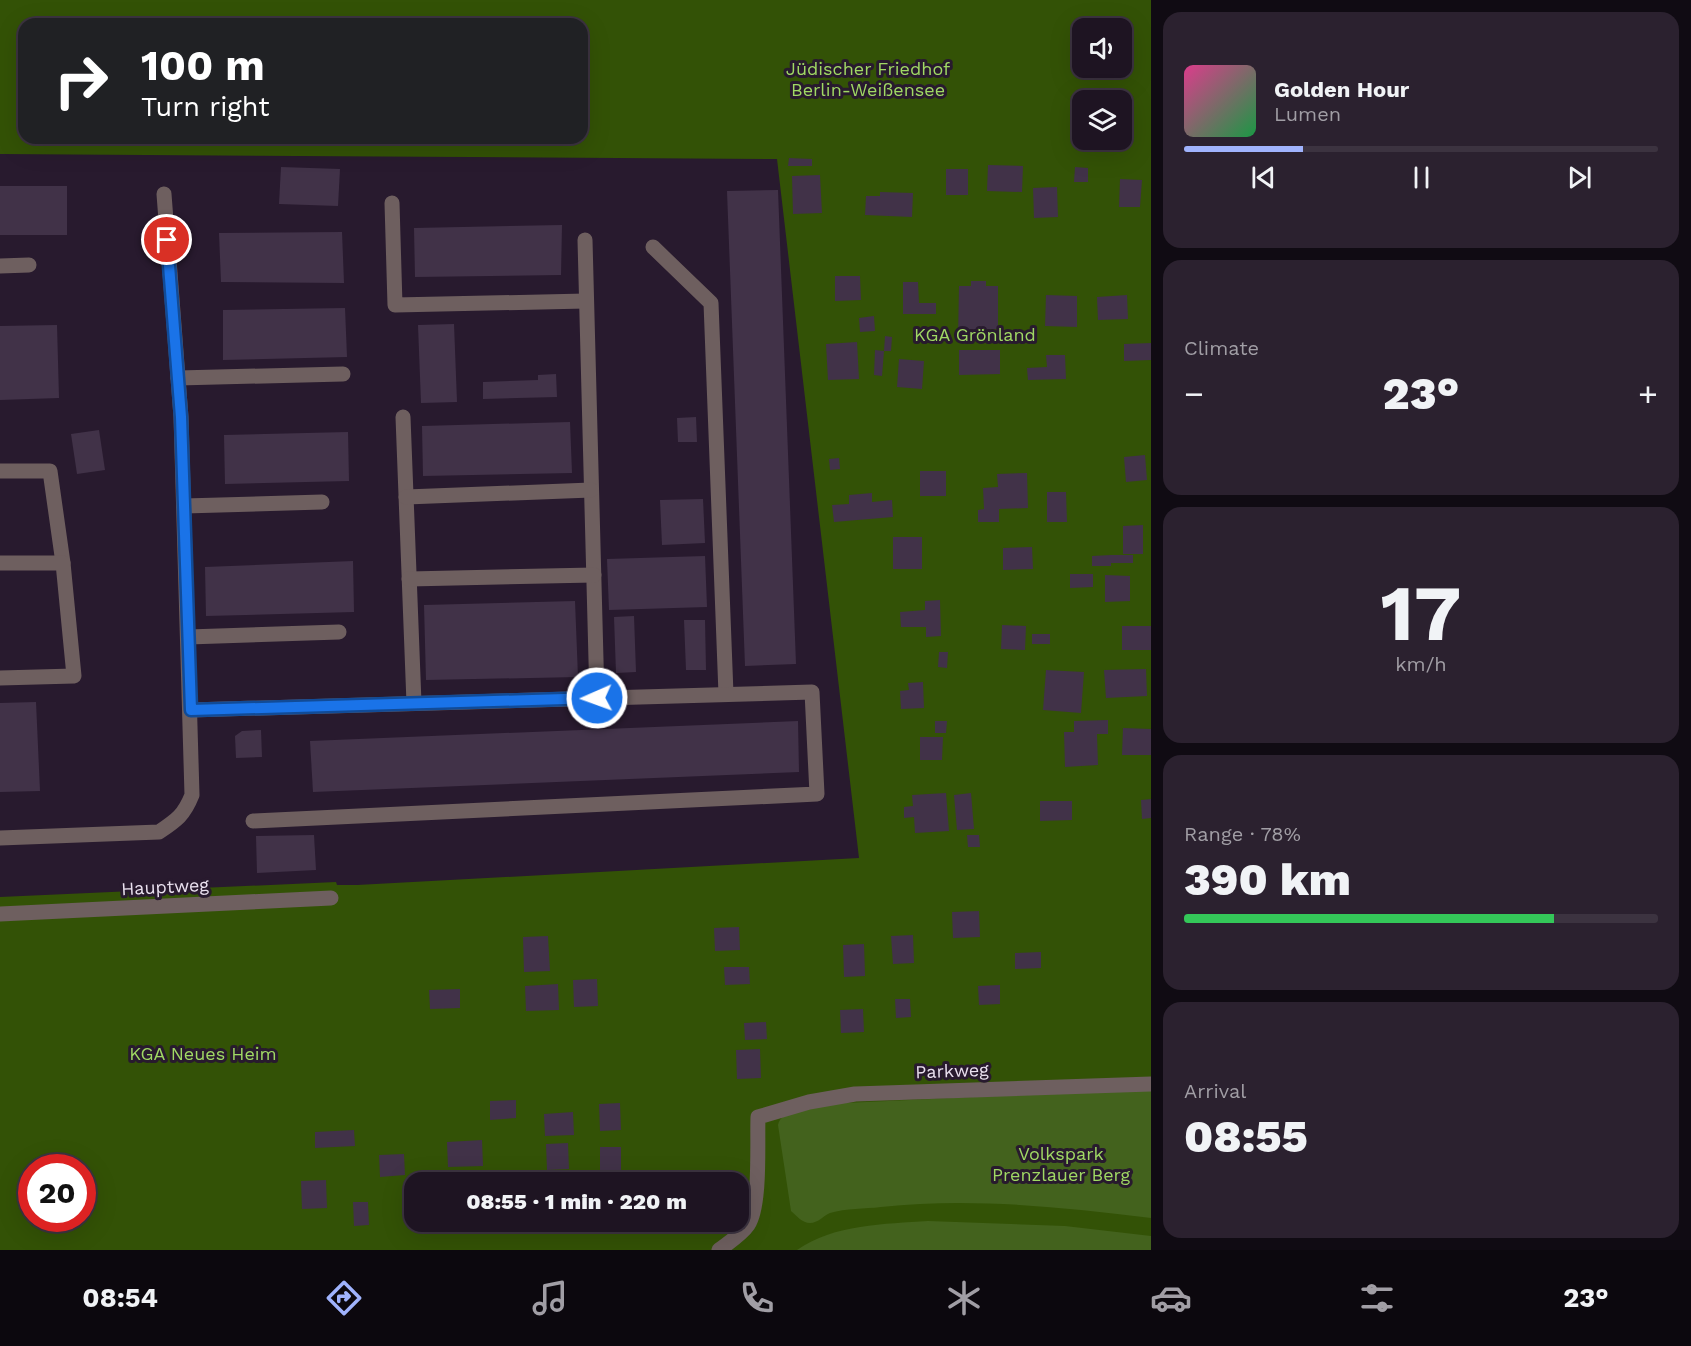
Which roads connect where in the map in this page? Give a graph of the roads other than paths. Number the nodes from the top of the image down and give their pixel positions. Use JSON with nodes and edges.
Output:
{"nodes":[{"id":1,"x":164,"y":194,"type":"dead end"},
{"id":2,"x":392,"y":203,"type":"dead end"},
{"id":3,"x":585,"y":240,"type":"dead end"},
{"id":4,"x":653,"y":247,"type":"dead end"},
{"id":5,"x":29,"y":265,"type":"dead end"},
{"id":6,"x":0,"y":266,"type":"edge"},
{"id":7,"x":586,"y":302,"type":"junction"},
{"id":8,"x":343,"y":374,"type":"dead end"},
{"id":9,"x":178,"y":378,"type":"junction"},
{"id":10,"x":403,"y":417,"type":"dead end"},
{"id":11,"x":0,"y":471,"type":"edge"},
{"id":12,"x":591,"y":490,"type":"junction"},
{"id":13,"x":406,"y":497,"type":"junction"},
{"id":14,"x":322,"y":502,"type":"dead end"},
{"id":15,"x":184,"y":506,"type":"junction"},
{"id":16,"x":0,"y":563,"type":"edge"},
{"id":17,"x":63,"y":563,"type":"junction"},
{"id":18,"x":594,"y":575,"type":"junction"},
{"id":19,"x":409,"y":579,"type":"junction"},
{"id":20,"x":339,"y":632,"type":"dead end"},
{"id":21,"x":188,"y":637,"type":"junction"},
{"id":22,"x":0,"y":678,"type":"edge"},
{"id":23,"x":726,"y":694,"type":"junction"},
{"id":24,"x":597,"y":698,"type":"junction"},
{"id":25,"x":414,"y":703,"type":"junction"},
{"id":26,"x":191,"y":710,"type":"junction"},
{"id":27,"x":253,"y":821,"type":"dead end"},
{"id":28,"x":0,"y":838,"type":"edge"},
{"id":29,"x":331,"y":898,"type":"dead end"},
{"id":30,"x":0,"y":914,"type":"edge"},
{"id":31,"x":1151,"y":1084,"type":"edge"},
{"id":32,"x":719,"y":1250,"type":"edge"}],
"edges":[{"from":1,"to":9,"type":"lane"},
{"from":2,"to":7,"type":"lane"},
{"from":3,"to":7,"type":"lane"},
{"from":4,"to":23,"type":"lane"},
{"from":5,"to":6,"type":"lane"},
{"from":7,"to":12,"type":"lane"},
{"from":8,"to":9,"type":"lane"},
{"from":9,"to":15,"type":"lane"},
{"from":10,"to":13,"type":"lane"},
{"from":11,"to":17,"type":"lane"},
{"from":12,"to":13,"type":"lane"},
{"from":12,"to":18,"type":"lane"},
{"from":13,"to":19,"type":"lane"},
{"from":14,"to":15,"type":"lane"},
{"from":15,"to":21,"type":"lane"},
{"from":16,"to":17,"type":"lane"},
{"from":17,"to":22,"type":"lane"},
{"from":18,"to":19,"type":"lane"},
{"from":18,"to":24,"type":"lane"},
{"from":19,"to":25,"type":"lane"},
{"from":20,"to":21,"type":"lane"},
{"from":21,"to":26,"type":"lane"},
{"from":23,"to":24,"type":"lane"},
{"from":23,"to":27,"type":"lane"},
{"from":24,"to":25,"type":"lane"},
{"from":25,"to":26,"type":"lane"},
{"from":26,"to":28,"type":"lane"},
{"from":29,"to":30,"type":"lane","name":"Hauptweg"},
{"from":31,"to":32,"type":"lane","name":"Parkweg"}]}
